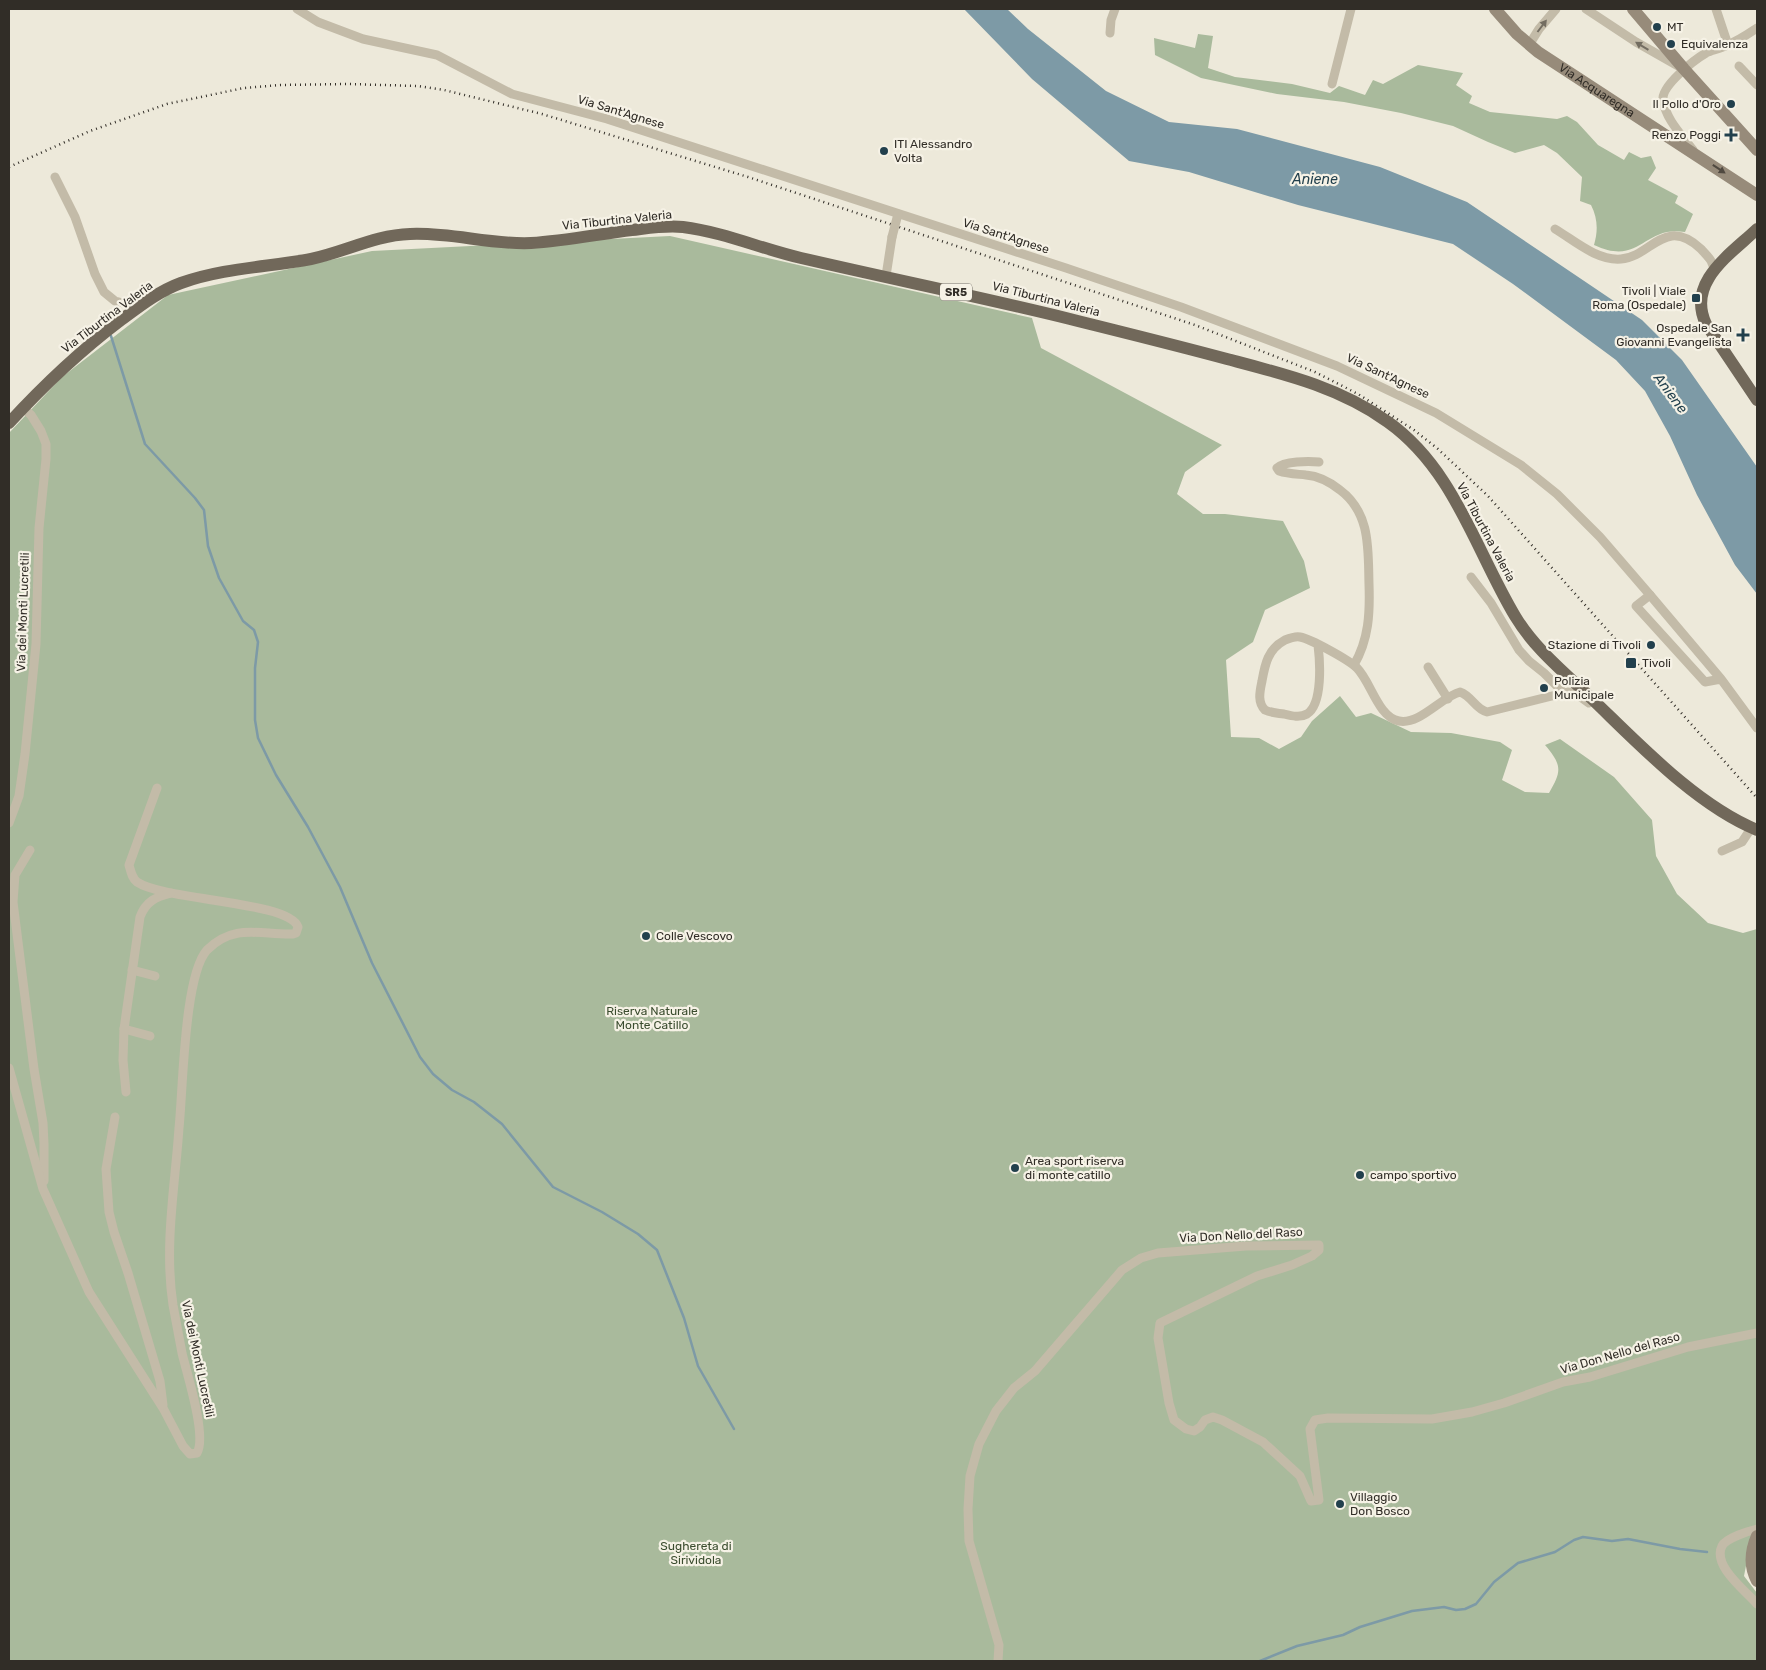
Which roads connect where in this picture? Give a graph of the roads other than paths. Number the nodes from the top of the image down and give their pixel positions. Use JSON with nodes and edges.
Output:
{"nodes":[{"id":1,"x":296,"y":9,"type":"edge"},
{"id":2,"x":1115,"y":9,"type":"edge"},
{"id":3,"x":1351,"y":9,"type":"edge"},
{"id":4,"x":1495,"y":9,"type":"edge"},
{"id":5,"x":1556,"y":9,"type":"edge"},
{"id":6,"x":1586,"y":9,"type":"edge"},
{"id":7,"x":1633,"y":9,"type":"edge"},
{"id":8,"x":1716,"y":9,"type":"edge"},
{"id":9,"x":1757,"y":28,"type":"edge"},
{"id":10,"x":1110,"y":33,"type":"dead end"},
{"id":11,"x":1529,"y":45,"type":"junction"},
{"id":12,"x":1728,"y":45,"type":"junction"},
{"id":13,"x":1739,"y":66,"type":"dead end"},
{"id":14,"x":1684,"y":69,"type":"junction"},
{"id":15,"x":1332,"y":84,"type":"dead end"},
{"id":16,"x":1757,"y":85,"type":"edge"},
{"id":17,"x":1757,"y":150,"type":"edge"},
{"id":18,"x":1695,"y":152,"type":"junction"},
{"id":19,"x":55,"y":177,"type":"dead end"},
{"id":20,"x":1757,"y":195,"type":"edge"},
{"id":21,"x":898,"y":214,"type":"junction"},
{"id":22,"x":1555,"y":229,"type":"dead end"},
{"id":23,"x":1757,"y":229,"type":"edge"},
{"id":24,"x":1716,"y":265,"type":"junction"},
{"id":25,"x":886,"y":276,"type":"junction"},
{"id":26,"x":138,"y":307,"type":"junction"},
{"id":27,"x":1757,"y":400,"type":"edge"},
{"id":28,"x":23,"y":408,"type":"junction"},
{"id":29,"x":9,"y":424,"type":"edge"},
{"id":30,"x":1319,"y":462,"type":"dead end"},
{"id":31,"x":1471,"y":576,"type":"dead end"},
{"id":32,"x":1650,"y":595,"type":"junction"},
{"id":33,"x":1318,"y":645,"type":"junction"},
{"id":34,"x":1354,"y":665,"type":"junction"},
{"id":35,"x":1428,"y":667,"type":"dead end"},
{"id":36,"x":1721,"y":679,"type":"junction"},
{"id":37,"x":1564,"y":692,"type":"junction"},
{"id":38,"x":1448,"y":699,"type":"junction"},
{"id":39,"x":1616,"y":722,"type":"junction"},
{"id":40,"x":1757,"y":728,"type":"edge"},
{"id":41,"x":157,"y":788,"type":"dead end"},
{"id":42,"x":9,"y":823,"type":"edge"},
{"id":43,"x":1754,"y":828,"type":"edge"},
{"id":44,"x":30,"y":850,"type":"dead end"},
{"id":45,"x":1722,"y":851,"type":"dead end"},
{"id":46,"x":174,"y":892,"type":"junction"},
{"id":47,"x":132,"y":970,"type":"junction"},
{"id":48,"x":155,"y":976,"type":"dead end"},
{"id":49,"x":124,"y":1029,"type":"junction"},
{"id":50,"x":150,"y":1036,"type":"dead end"},
{"id":51,"x":9,"y":1068,"type":"edge"},
{"id":52,"x":126,"y":1092,"type":"dead end"},
{"id":53,"x":115,"y":1117,"type":"dead end"},
{"id":54,"x":43,"y":1189,"type":"junction"},
{"id":55,"x":1757,"y":1333,"type":"edge"},
{"id":56,"x":163,"y":1408,"type":"junction"},
{"id":57,"x":1757,"y":1528,"type":"edge"},
{"id":58,"x":1757,"y":1536,"type":"edge"},
{"id":59,"x":1757,"y":1581,"type":"edge"},
{"id":60,"x":1757,"y":1604,"type":"edge"},
{"id":61,"x":998,"y":1661,"type":"edge"}],
"edges":[{"from":1,"to":21,"type":"street","name":"Via Sant'Agnese"},
{"from":2,"to":10,"type":"street"},
{"from":3,"to":15,"type":"street"},
{"from":4,"to":11,"type":"main road","name":"Via Acquaregna"},
{"from":11,"to":5,"type":"street","one_way":true},
{"from":14,"to":6,"type":"street","one_way":true},
{"from":7,"to":14,"type":"main road"},
{"from":8,"to":12,"type":"street"},
{"from":9,"to":12,"type":"street"},
{"from":11,"to":18,"type":"main road","name":"Via Acquaregna"},
{"from":12,"to":14,"type":"street"},
{"from":13,"to":16,"type":"street"},
{"from":14,"to":17,"type":"main road"},
{"from":14,"to":18,"type":"street"},
{"from":18,"to":20,"type":"main road","name":"Via Acquaregna","one_way":true},
{"from":19,"to":26,"type":"street"},
{"from":21,"to":25,"type":"street","bridge":true},
{"from":21,"to":32,"type":"street","name":"Via Sant'Agnese"},
{"from":22,"to":24,"type":"street"},
{"from":23,"to":24,"type":"main road"},
{"from":24,"to":27,"type":"main road"},
{"from":25,"to":26,"type":"main road","name":"Via Tiburtina Valeria","number":"SR5"},
{"from":25,"to":39,"type":"main road","name":"Via Tiburtina Valeria","number":"SR5"},
{"from":26,"to":28,"type":"main road","name":"Via Tiburtina Valeria","number":"SR5"},
{"from":28,"to":29,"type":"main road","name":"Via Tiburtina Valeria","number":"SR5"},
{"from":28,"to":42,"type":"street","name":"Via dei Monti Lucretili"},
{"from":30,"to":34,"type":"street"},
{"from":31,"to":37,"type":"street"},
{"from":32,"to":36,"type":"street","name":"Via Sant'Agnese"},
{"from":32,"to":36,"type":"street"},
{"from":33,"to":33,"type":"street"},
{"from":33,"to":34,"type":"street"},
{"from":34,"to":38,"type":"street"},
{"from":35,"to":38,"type":"street"},
{"from":36,"to":40,"type":"street","name":"Via Sant'Agnese"},
{"from":37,"to":38,"type":"street"},
{"from":37,"to":39,"type":"street"},
{"from":39,"to":43,"type":"main road","name":"Via Tiburtina Valeria","number":"SR5"},
{"from":41,"to":46,"type":"street"},
{"from":43,"to":45,"type":"street"},
{"from":44,"to":54,"type":"street"},
{"from":46,"to":47,"type":"street"},
{"from":46,"to":56,"type":"street","name":"Via dei Monti Lucretili"},
{"from":47,"to":48,"type":"street"},
{"from":47,"to":49,"type":"street"},
{"from":49,"to":50,"type":"street"},
{"from":49,"to":52,"type":"street"},
{"from":51,"to":54,"type":"street","name":"Via dei Monti Lucretili"},
{"from":53,"to":56,"type":"street"},
{"from":54,"to":56,"type":"street","name":"Via dei Monti Lucretili"},
{"from":55,"to":61,"type":"street","name":"Via Don Nello del Raso"},
{"from":57,"to":60,"type":"street"},
{"from":58,"to":59,"type":"main road"}]}
